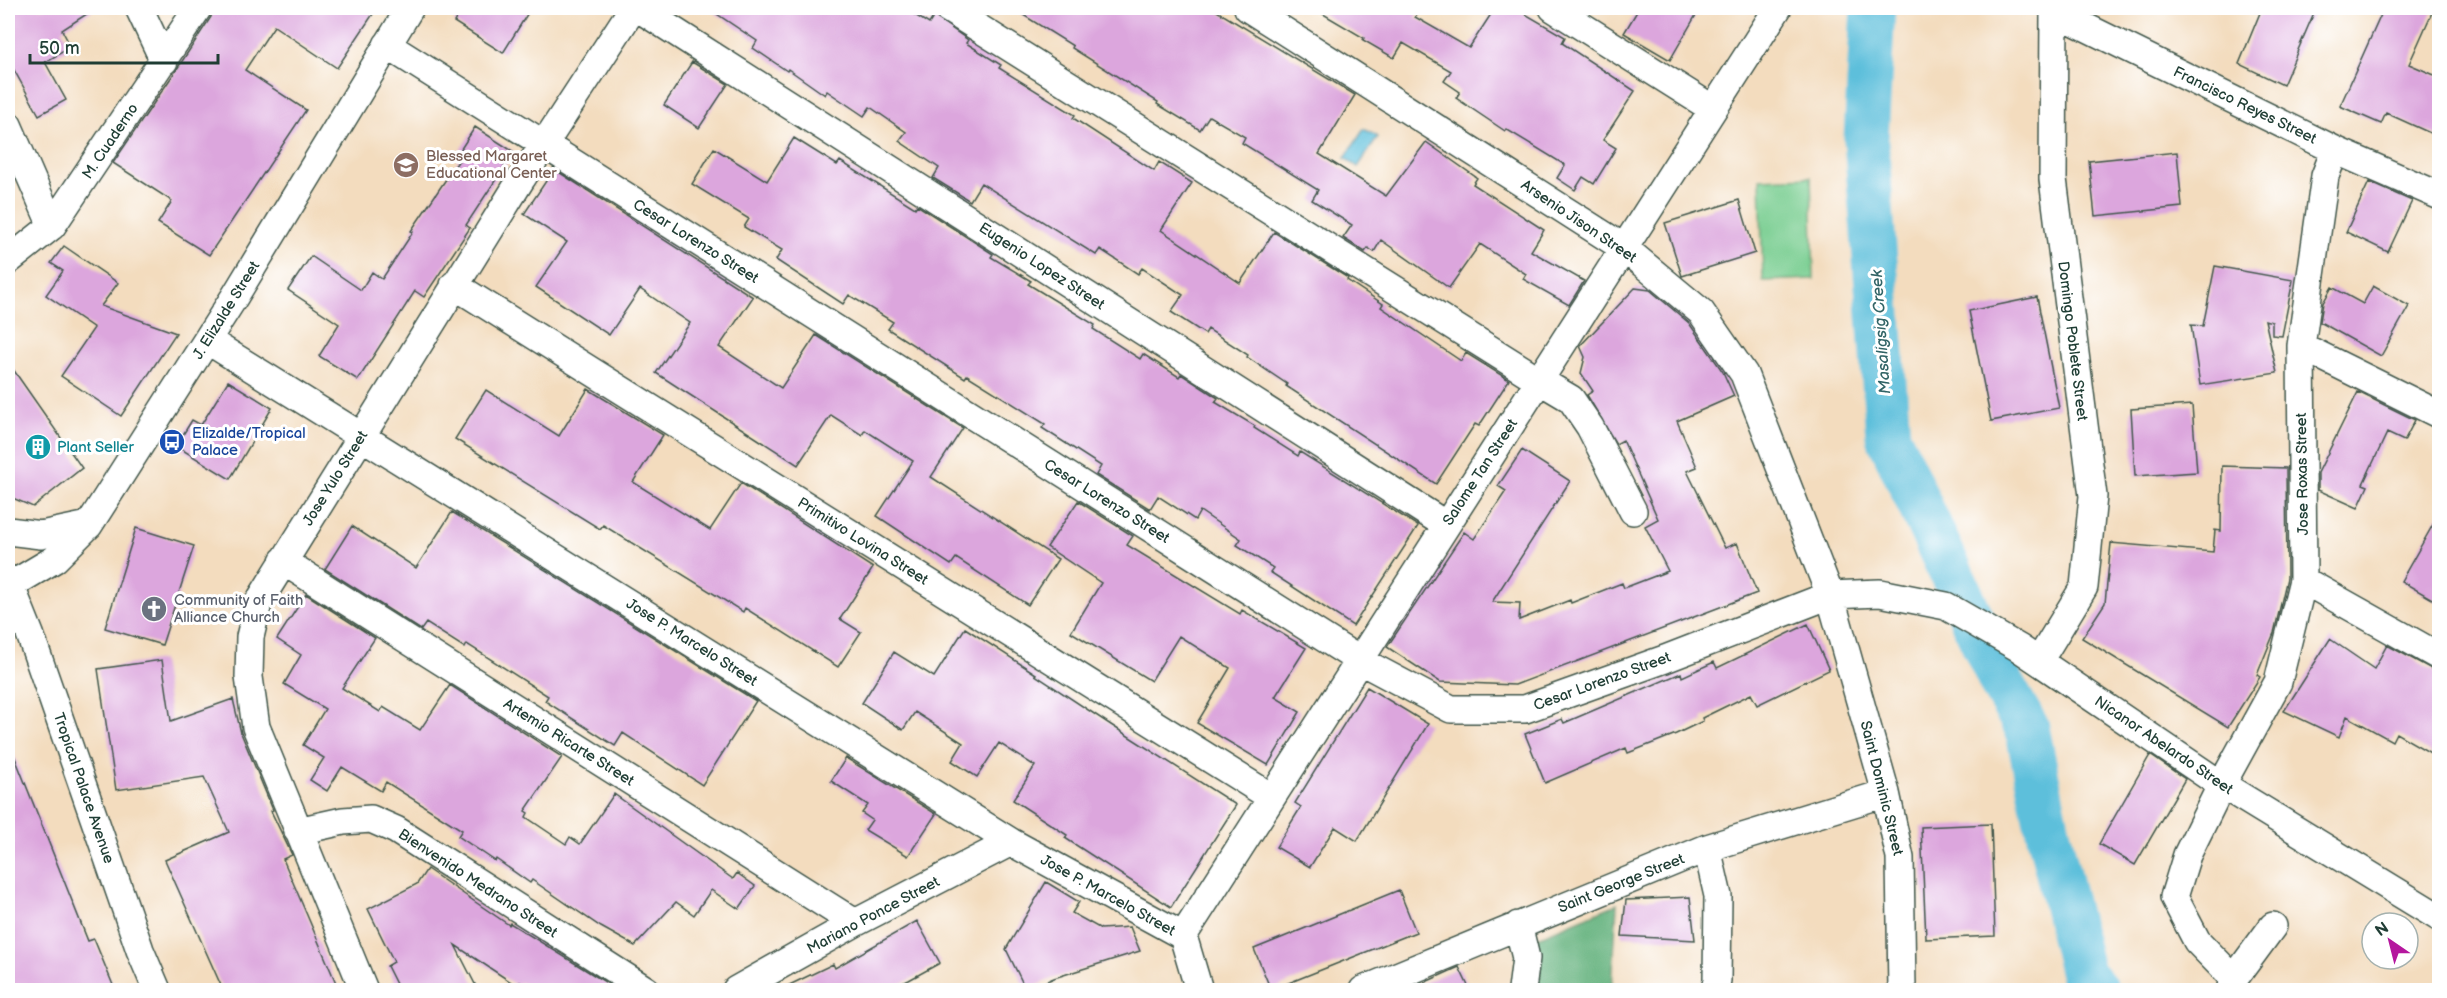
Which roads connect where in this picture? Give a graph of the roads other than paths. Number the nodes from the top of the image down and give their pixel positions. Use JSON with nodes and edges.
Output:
{"nodes":[{"id":1,"x":139,"y":8,"type":"edge"},
{"id":2,"x":198,"y":8,"type":"edge"},
{"id":3,"x":410,"y":8,"type":"edge"},
{"id":4,"x":633,"y":8,"type":"edge"},
{"id":5,"x":638,"y":8,"type":"edge"},
{"id":6,"x":947,"y":8,"type":"edge"},
{"id":7,"x":1248,"y":8,"type":"edge"},
{"id":8,"x":1553,"y":8,"type":"edge"},
{"id":9,"x":1778,"y":8,"type":"edge"},
{"id":10,"x":2054,"y":9,"type":"edge"},
{"id":11,"x":387,"y":45,"type":"junction"},
{"id":12,"x":164,"y":61,"type":"junction"},
{"id":13,"x":1713,"y":109,"type":"junction"},
{"id":14,"x":8,"y":125,"type":"edge"},
{"id":15,"x":543,"y":145,"type":"junction"},
{"id":16,"x":2336,"y":150,"type":"junction"},
{"id":17,"x":2439,"y":196,"type":"edge"},
{"id":18,"x":52,"y":226,"type":"junction"},
{"id":19,"x":1624,"y":248,"type":"junction"},
{"id":20,"x":8,"y":261,"type":"edge"},
{"id":21,"x":454,"y":285,"type":"junction"},
{"id":22,"x":207,"y":340,"type":"junction"},
{"id":23,"x":2301,"y":346,"type":"junction"},
{"id":24,"x":1539,"y":380,"type":"junction"},
{"id":25,"x":2439,"y":415,"type":"edge"},
{"id":26,"x":362,"y":436,"type":"junction"},
{"id":27,"x":1633,"y":511,"type":"dead end"},
{"id":28,"x":89,"y":525,"type":"junction"},
{"id":29,"x":1446,"y":525,"type":"junction"},
{"id":30,"x":8,"y":531,"type":"edge"},
{"id":31,"x":283,"y":561,"type":"junction"},
{"id":32,"x":2303,"y":580,"type":"junction"},
{"id":33,"x":9,"y":584,"type":"edge"},
{"id":34,"x":1880,"y":593,"type":"joint"},
{"id":35,"x":1830,"y":595,"type":"junction"},
{"id":36,"x":2439,"y":657,"type":"edge"},
{"id":37,"x":1359,"y":660,"type":"junction"},
{"id":38,"x":2039,"y":661,"type":"junction"},
{"id":39,"x":1859,"y":694,"type":"joint"},
{"id":40,"x":2222,"y":784,"type":"junction"},
{"id":41,"x":1886,"y":794,"type":"junction"},
{"id":42,"x":1272,"y":797,"type":"junction"},
{"id":43,"x":298,"y":831,"type":"junction"},
{"id":44,"x":1011,"y":842,"type":"junction"},
{"id":45,"x":1707,"y":848,"type":"junction"},
{"id":46,"x":2439,"y":918,"type":"edge"},
{"id":47,"x":855,"y":923,"type":"junction"},
{"id":48,"x":1518,"y":925,"type":"junction"},
{"id":49,"x":2273,"y":926,"type":"dead end"},
{"id":50,"x":1183,"y":936,"type":"junction"},
{"id":51,"x":2232,"y":985,"type":"edge"},
{"id":52,"x":157,"y":990,"type":"edge"},
{"id":53,"x":364,"y":990,"type":"edge"},
{"id":54,"x":646,"y":990,"type":"edge"},
{"id":55,"x":736,"y":990,"type":"edge"},
{"id":56,"x":1199,"y":990,"type":"edge"},
{"id":57,"x":1363,"y":990,"type":"edge"},
{"id":58,"x":1522,"y":990,"type":"edge"},
{"id":59,"x":1715,"y":990,"type":"edge"},
{"id":60,"x":1902,"y":990,"type":"edge"}],
"edges":[{"from":1,"to":12,"type":"street"},
{"from":2,"to":12,"type":"street","name":"M. Cuaderno"},
{"from":3,"to":11,"type":"street","name":"J. Elizalde Street"},
{"from":4,"to":15,"type":"street","name":"Jose Yulo Street"},
{"from":5,"to":29,"type":"street","name":"Eugenio Lopez Street"},
{"from":6,"to":24,"type":"street"},
{"from":7,"to":19,"type":"street","name":"Arsenio Jison Street"},
{"from":8,"to":13,"type":"street"},
{"from":9,"to":13,"type":"street","name":"Salome Tan Street"},
{"from":10,"to":16,"type":"street","name":"Francisco Reyes Street"},
{"from":10,"to":38,"type":"street","name":"Domingo Poblete Street"},
{"from":11,"to":15,"type":"street","name":"Cesar Lorenzo Street"},
{"from":11,"to":22,"type":"street","name":"J. Elizalde Street"},
{"from":12,"to":18,"type":"street","name":"M. Cuaderno"},
{"from":13,"to":19,"type":"street","name":"Salome Tan Street"},
{"from":14,"to":18,"type":"street"},
{"from":15,"to":21,"type":"street","name":"Jose Yulo Street"},
{"from":15,"to":37,"type":"street","name":"Cesar Lorenzo Street"},
{"from":16,"to":17,"type":"street","name":"Francisco Reyes Street"},
{"from":16,"to":23,"type":"street","name":"Jose Roxas Street"},
{"from":18,"to":20,"type":"street","name":"M. Cuaderno"},
{"from":19,"to":24,"type":"street","name":"Salome Tan Street"},
{"from":19,"to":35,"type":"street","name":"Arsenio Jison Street"},
{"from":21,"to":26,"type":"street","name":"Jose Yulo Street"},
{"from":21,"to":42,"type":"street","name":"Primitivo Lovina Street"},
{"from":22,"to":26,"type":"street","name":"Jose P. Marcelo Street"},
{"from":22,"to":28,"type":"street","name":"J. Elizalde Street"},
{"from":23,"to":25,"type":"street"},
{"from":23,"to":32,"type":"street","name":"Jose Roxas Street"},
{"from":24,"to":27,"type":"street"},
{"from":24,"to":29,"type":"street","name":"Salome Tan Street"},
{"from":26,"to":31,"type":"street","name":"Jose Yulo Street"},
{"from":26,"to":44,"type":"street","name":"Jose P. Marcelo Street"},
{"from":28,"to":30,"type":"street"},
{"from":28,"to":33,"type":"street","name":"J. Elizalde Street"},
{"from":29,"to":37,"type":"street","name":"Salome Tan Street"},
{"from":31,"to":43,"type":"street","name":"Jose Yulo Street"},
{"from":31,"to":47,"type":"street","name":"Artemio Ricarte Street"},
{"from":32,"to":36,"type":"street"},
{"from":32,"to":40,"type":"street","name":"Jose Roxas Street"},
{"from":33,"to":52,"type":"street","name":"Tropical Palace Avenue"},
{"from":34,"to":35,"type":"street","name":"Cesar Lorenzo Street"},
{"from":34,"to":38,"type":"street","name":"Nicanor Abelardo Street"},
{"from":35,"to":37,"type":"street","name":"Cesar Lorenzo Street"},
{"from":35,"to":39,"type":"street","name":"Arsenio Jison Street"},
{"from":37,"to":42,"type":"street","name":"Salome Tan Street"},
{"from":38,"to":40,"type":"street","name":"Nicanor Abelardo Street"},
{"from":39,"to":41,"type":"street","name":"Saint Dominic Street"},
{"from":40,"to":46,"type":"street","name":"Nicanor Abelardo Street"},
{"from":40,"to":51,"type":"street","name":"Jose Roxas Street"},
{"from":41,"to":45,"type":"street","name":"Saint George Street"},
{"from":41,"to":60,"type":"street","name":"Saint Dominic Street"},
{"from":42,"to":50,"type":"street","name":"Salome Tan Street"},
{"from":43,"to":53,"type":"street","name":"Jose Yulo Street"},
{"from":43,"to":54,"type":"street","name":"Bienvenido Medrano Street"},
{"from":44,"to":47,"type":"street","name":"Mariano Ponce Street"},
{"from":44,"to":50,"type":"street","name":"Jose P. Marcelo Street"},
{"from":45,"to":48,"type":"street","name":"Saint George Street"},
{"from":45,"to":59,"type":"street"},
{"from":47,"to":55,"type":"street","name":"Mariano Ponce Street"},
{"from":48,"to":57,"type":"street","name":"Saint George Street"},
{"from":48,"to":58,"type":"street"},
{"from":49,"to":51,"type":"street"},
{"from":50,"to":56,"type":"street"}]}
